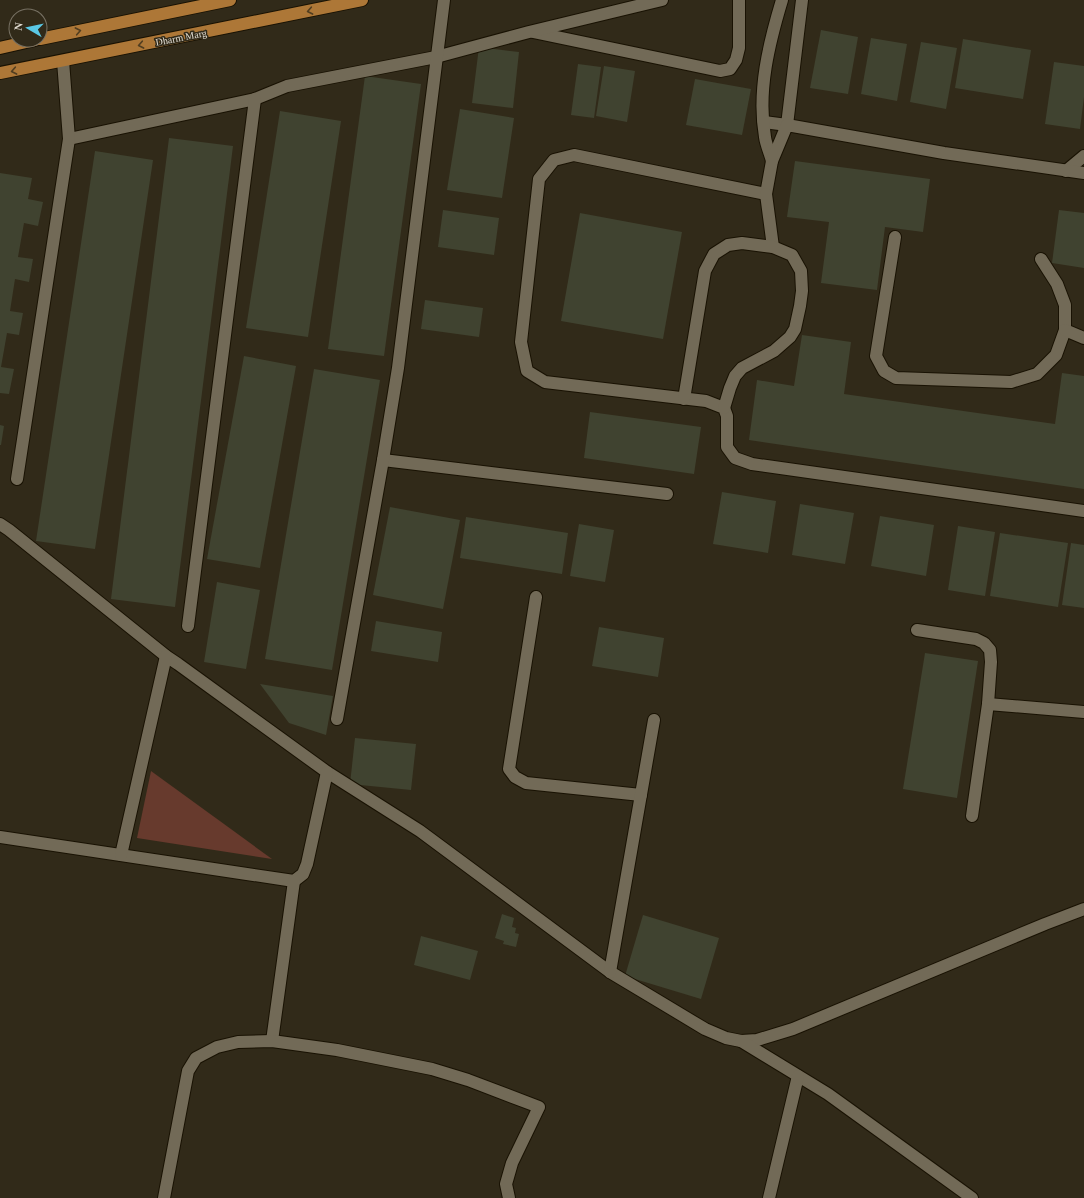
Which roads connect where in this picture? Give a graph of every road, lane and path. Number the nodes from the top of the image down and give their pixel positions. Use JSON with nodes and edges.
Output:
{"nodes":[{"id":1,"x":362,"y":0,"type":"edge"},
{"id":2,"x":444,"y":0,"type":"edge"},
{"id":3,"x":662,"y":0,"type":"edge"},
{"id":4,"x":739,"y":0,"type":"edge"},
{"id":5,"x":782,"y":0,"type":"edge"},
{"id":6,"x":802,"y":0,"type":"edge"},
{"id":7,"x":225,"y":1,"type":"edge"},
{"id":8,"x":348,"y":2,"type":"edge"},
{"id":9,"x":529,"y":32,"type":"junction"},
{"id":10,"x":48,"y":37,"type":"edge"},
{"id":11,"x":436,"y":57,"type":"junction"},
{"id":12,"x":63,"y":61,"type":"junction"},
{"id":13,"x":0,"y":73,"type":"edge"},
{"id":14,"x":255,"y":99,"type":"junction"},
{"id":15,"x":764,"y":122,"type":"junction"},
{"id":16,"x":787,"y":125,"type":"junction"},
{"id":17,"x":69,"y":139,"type":"junction"},
{"id":18,"x":1084,"y":156,"type":"edge"},
{"id":19,"x":772,"y":160,"type":"junction"},
{"id":20,"x":1066,"y":171,"type":"junction"},
{"id":21,"x":1084,"y":173,"type":"edge"},
{"id":22,"x":766,"y":194,"type":"junction"},
{"id":23,"x":895,"y":237,"type":"dead end"},
{"id":24,"x":773,"y":247,"type":"junction"},
{"id":25,"x":1041,"y":259,"type":"dead end"},
{"id":26,"x":1065,"y":330,"type":"junction"},
{"id":27,"x":1084,"y":338,"type":"edge"},
{"id":28,"x":684,"y":399,"type":"junction"},
{"id":29,"x":724,"y":408,"type":"junction"},
{"id":30,"x":384,"y":460,"type":"junction"},
{"id":31,"x":17,"y":479,"type":"dead end"},
{"id":32,"x":667,"y":494,"type":"dead end"},
{"id":33,"x":1084,"y":511,"type":"edge"},
{"id":34,"x":0,"y":524,"type":"edge"},
{"id":35,"x":536,"y":597,"type":"dead end"},
{"id":36,"x":188,"y":626,"type":"dead end"},
{"id":37,"x":917,"y":630,"type":"dead end"},
{"id":38,"x":166,"y":656,"type":"junction"},
{"id":39,"x":988,"y":704,"type":"junction"},
{"id":40,"x":1084,"y":712,"type":"edge"},
{"id":41,"x":337,"y":720,"type":"dead end"},
{"id":42,"x":654,"y":720,"type":"dead end"},
{"id":43,"x":327,"y":772,"type":"junction"},
{"id":44,"x":641,"y":795,"type":"junction"},
{"id":45,"x":972,"y":816,"type":"dead end"},
{"id":46,"x":0,"y":837,"type":"edge"},
{"id":47,"x":121,"y":855,"type":"junction"},
{"id":48,"x":294,"y":881,"type":"junction"},
{"id":49,"x":1084,"y":910,"type":"edge"},
{"id":50,"x":610,"y":972,"type":"junction"},
{"id":51,"x":741,"y":1040,"type":"junction"},
{"id":52,"x":272,"y":1041,"type":"junction"},
{"id":53,"x":798,"y":1076,"type":"junction"},
{"id":54,"x":164,"y":1198,"type":"edge"},
{"id":55,"x":508,"y":1198,"type":"edge"},
{"id":56,"x":769,"y":1198,"type":"edge"},
{"id":57,"x":972,"y":1198,"type":"edge"}],
"edges":[{"from":1,"to":8,"type":"main road","name":"Dharm Marg"},
{"from":2,"to":11,"type":"street"},
{"from":3,"to":9,"type":"street"},
{"from":4,"to":9,"type":"street"},
{"from":5,"to":15,"type":"street"},
{"from":6,"to":16,"type":"street"},
{"from":10,"to":7,"type":"main road","one_way":true},
{"from":8,"to":12,"type":"main road","name":"Dharm Marg","one_way":true},
{"from":9,"to":11,"type":"street"},
{"from":11,"to":14,"type":"street"},
{"from":11,"to":30,"type":"street"},
{"from":12,"to":13,"type":"main road","name":"Dharm Marg","one_way":true},
{"from":12,"to":17,"type":"street"},
{"from":14,"to":17,"type":"street"},
{"from":14,"to":36,"type":"street"},
{"from":15,"to":16,"type":"street"},
{"from":15,"to":19,"type":"street"},
{"from":16,"to":19,"type":"street"},
{"from":16,"to":20,"type":"street"},
{"from":17,"to":31,"type":"street"},
{"from":18,"to":20,"type":"street"},
{"from":19,"to":22,"type":"street"},
{"from":20,"to":21,"type":"street"},
{"from":22,"to":24,"type":"street"},
{"from":22,"to":28,"type":"street"},
{"from":23,"to":26,"type":"street"},
{"from":24,"to":28,"type":"street"},
{"from":24,"to":29,"type":"street"},
{"from":25,"to":26,"type":"street"},
{"from":26,"to":27,"type":"street"},
{"from":28,"to":29,"type":"street"},
{"from":29,"to":33,"type":"street"},
{"from":30,"to":32,"type":"street"},
{"from":30,"to":41,"type":"street"},
{"from":34,"to":38,"type":"street"},
{"from":35,"to":44,"type":"street"},
{"from":37,"to":39,"type":"street"},
{"from":38,"to":43,"type":"street"},
{"from":38,"to":47,"type":"street"},
{"from":39,"to":40,"type":"street"},
{"from":39,"to":45,"type":"street"},
{"from":42,"to":44,"type":"street"},
{"from":43,"to":48,"type":"street"},
{"from":43,"to":50,"type":"street"},
{"from":44,"to":50,"type":"street"},
{"from":46,"to":47,"type":"street"},
{"from":47,"to":48,"type":"street"},
{"from":48,"to":52,"type":"street"},
{"from":49,"to":51,"type":"street"},
{"from":50,"to":51,"type":"street"},
{"from":51,"to":53,"type":"street"},
{"from":52,"to":54,"type":"street"},
{"from":52,"to":55,"type":"street"},
{"from":53,"to":56,"type":"street"},
{"from":53,"to":57,"type":"street"}]}
